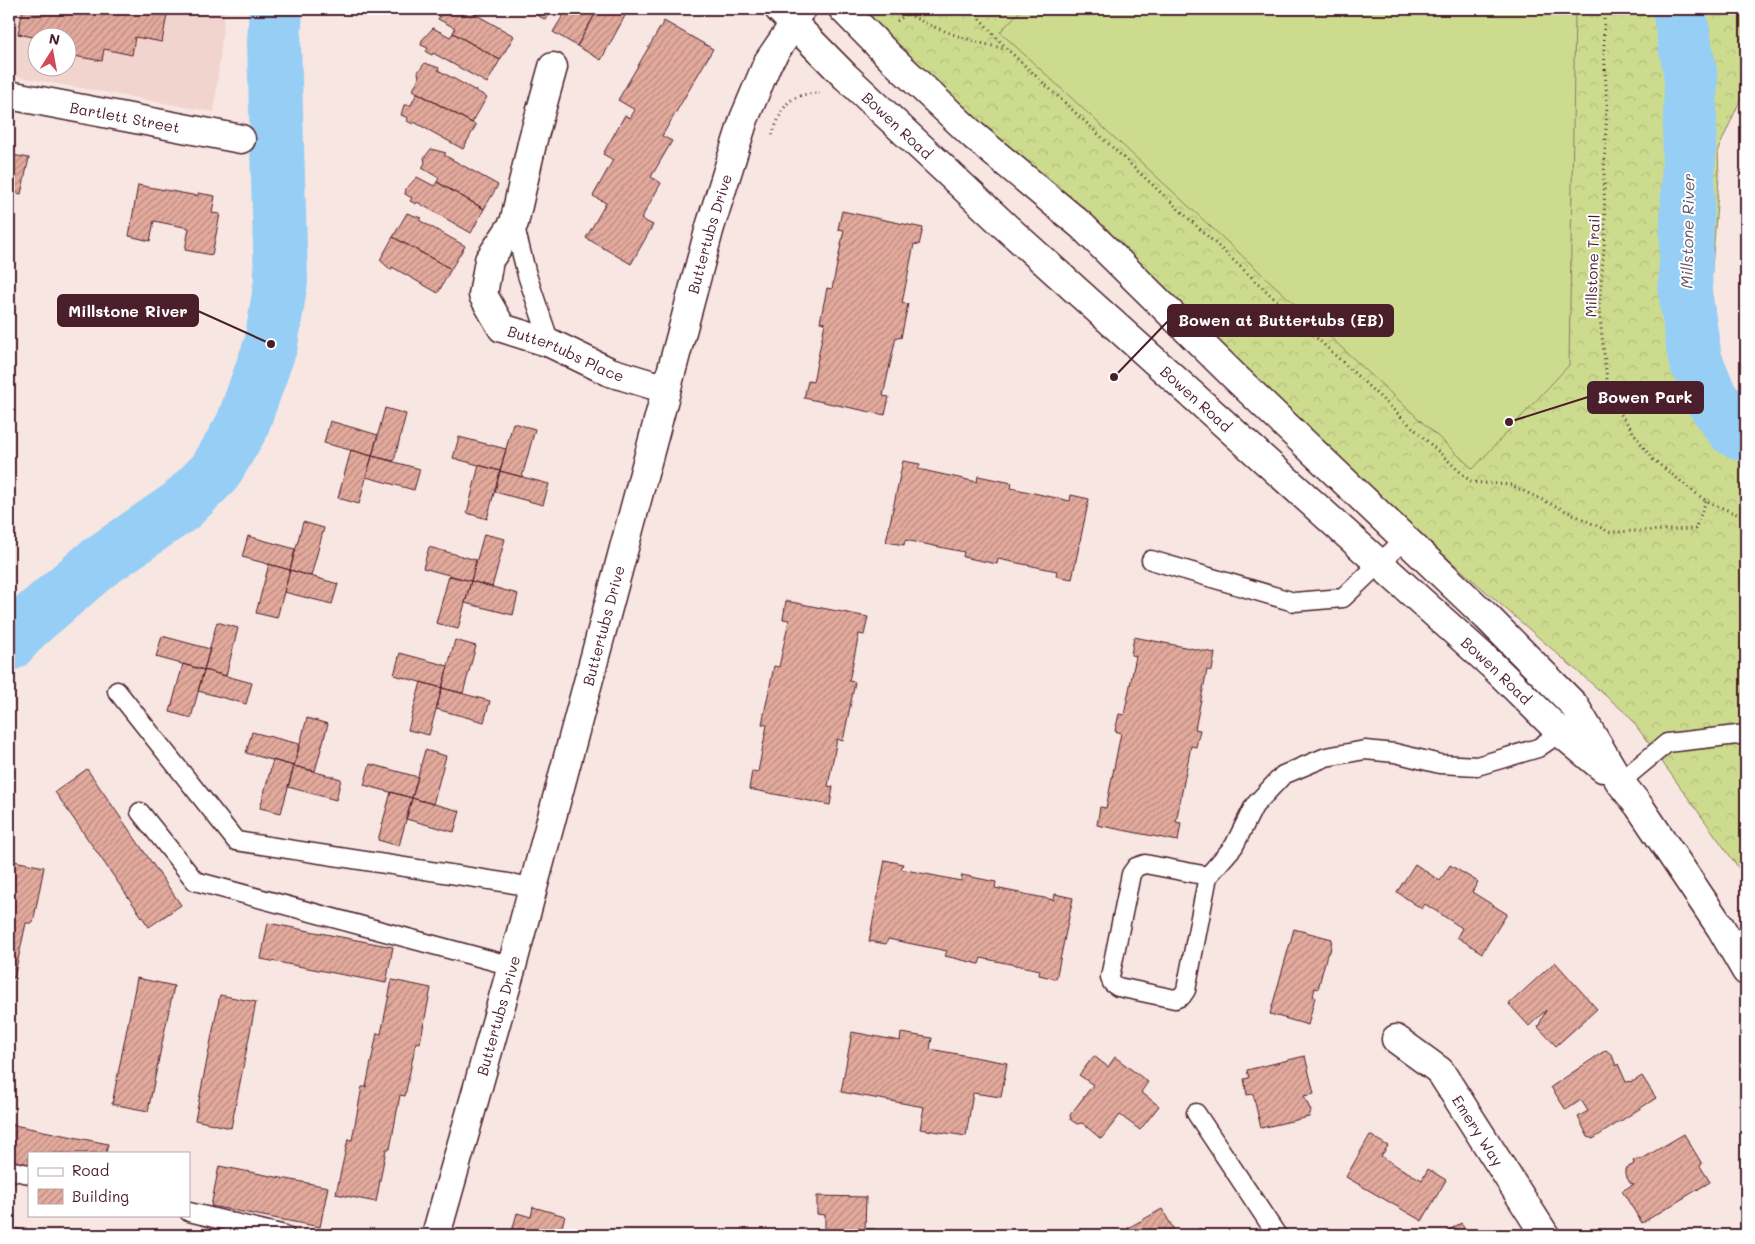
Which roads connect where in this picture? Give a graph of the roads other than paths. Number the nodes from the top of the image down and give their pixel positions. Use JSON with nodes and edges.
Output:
{"nodes":[{"id":1,"x":843,"y":9,"type":"edge"},
{"id":2,"x":794,"y":14,"type":"edge"},
{"id":3,"x":553,"y":67,"type":"dead end"},
{"id":4,"x":9,"y":95,"type":"edge"},
{"id":5,"x":241,"y":139,"type":"dead end"},
{"id":6,"x":514,"y":223,"type":"junction"},
{"id":7,"x":550,"y":343,"type":"junction"},
{"id":8,"x":666,"y":388,"type":"junction"},
{"id":9,"x":1406,"y":538,"type":"junction"},
{"id":10,"x":1151,"y":560,"type":"dead end"},
{"id":11,"x":1380,"y":564,"type":"junction"},
{"id":12,"x":117,"y":691,"type":"dead end"},
{"id":13,"x":1571,"y":724,"type":"junction"},
{"id":14,"x":1746,"y":734,"type":"edge"},
{"id":15,"x":1620,"y":782,"type":"junction"},
{"id":16,"x":140,"y":812,"type":"dead end"},
{"id":17,"x":1208,"y":876,"type":"junction"},
{"id":18,"x":534,"y":887,"type":"junction"},
{"id":19,"x":512,"y":966,"type":"junction"},
{"id":20,"x":1746,"y":971,"type":"edge"},
{"id":21,"x":1396,"y":1039,"type":"dead end"},
{"id":22,"x":1196,"y":1113,"type":"dead end"},
{"id":23,"x":9,"y":1170,"type":"edge"},
{"id":24,"x":28,"y":1174,"type":"edge"},
{"id":25,"x":190,"y":1212,"type":"edge"},
{"id":26,"x":286,"y":1235,"type":"edge"},
{"id":27,"x":436,"y":1235,"type":"edge"},
{"id":28,"x":1277,"y":1235,"type":"edge"},
{"id":29,"x":1545,"y":1235,"type":"edge"}],
"edges":[{"from":1,"to":9,"type":"main road","name":"Bowen Road"},
{"from":2,"to":8,"type":"main road","name":"Buttertubs Drive"},
{"from":2,"to":11,"type":"main road","name":"Bowen Road"},
{"from":3,"to":6,"type":"main road","name":"Buttertubs Place"},
{"from":4,"to":5,"type":"main road","name":"Bartlett Street"},
{"from":6,"to":7,"type":"lane"},
{"from":6,"to":7,"type":"main road","name":"Buttertubs Place"},
{"from":7,"to":8,"type":"main road","name":"Buttertubs Place"},
{"from":8,"to":18,"type":"main road","name":"Buttertubs Drive"},
{"from":9,"to":11,"type":"lane"},
{"from":9,"to":13,"type":"main road","name":"Bowen Road"},
{"from":10,"to":11,"type":"lane"},
{"from":11,"to":13,"type":"main road","name":"Bowen Road"},
{"from":12,"to":18,"type":"lane"},
{"from":13,"to":15,"type":"main road","name":"Bowen Road"},
{"from":13,"to":17,"type":"lane"},
{"from":14,"to":15,"type":"lane"},
{"from":15,"to":20,"type":"main road","name":"Bowen Road"},
{"from":16,"to":19,"type":"lane"},
{"from":17,"to":17,"type":"lane"},
{"from":18,"to":19,"type":"main road","name":"Buttertubs Drive"},
{"from":19,"to":27,"type":"main road","name":"Buttertubs Drive"},
{"from":21,"to":29,"type":"main road","name":"Emery Way"},
{"from":22,"to":28,"type":"lane"},
{"from":23,"to":24,"type":"lane"},
{"from":25,"to":26,"type":"lane"}]}
